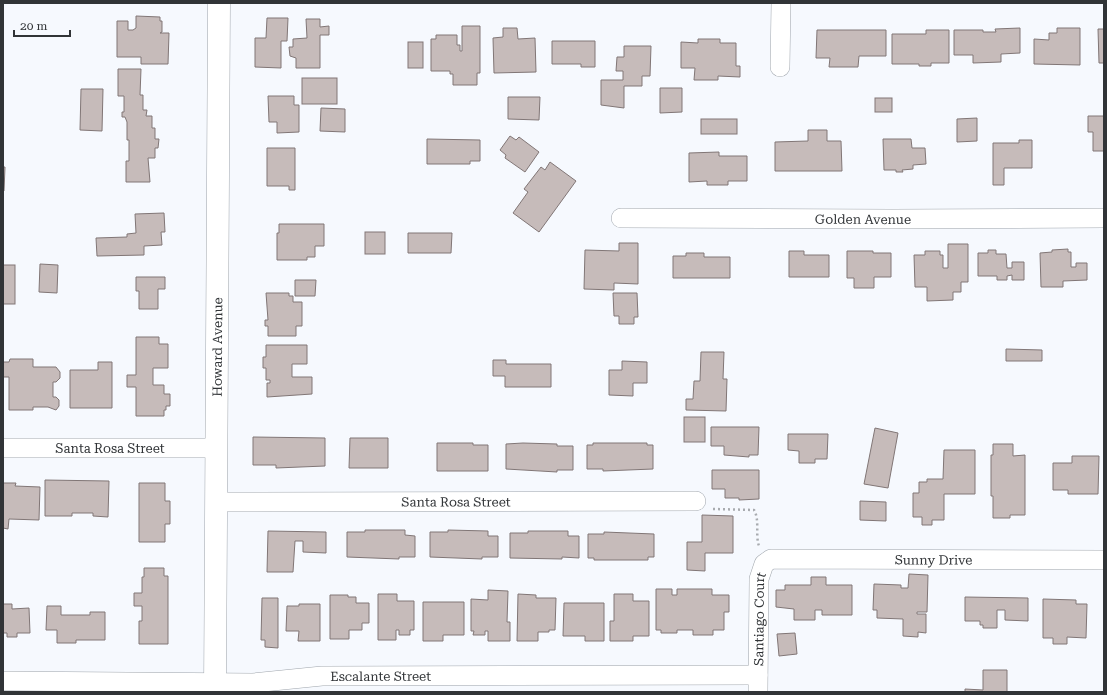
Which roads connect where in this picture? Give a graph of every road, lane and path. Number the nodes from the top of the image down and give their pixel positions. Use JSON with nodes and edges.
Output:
{"nodes":[{"id":1,"x":219,"y":3,"type":"edge"},
{"id":2,"x":781,"y":3,"type":"edge"},
{"id":3,"x":780,"y":67,"type":"dead end"},
{"id":4,"x":621,"y":218,"type":"dead end"},
{"id":5,"x":1104,"y":218,"type":"edge"},
{"id":6,"x":3,"y":448,"type":"edge"},
{"id":7,"x":216,"y":448,"type":"junction"},
{"id":8,"x":696,"y":501,"type":"joint"},
{"id":9,"x":217,"y":502,"type":"junction"},
{"id":10,"x":1104,"y":560,"type":"edge"},
{"id":11,"x":764,"y":564,"type":"junction"},
{"id":12,"x":3,"y":681,"type":"edge"},
{"id":13,"x":758,"y":684,"type":"edge"},
{"id":14,"x":215,"y":687,"type":"edge"}],
"edges":[{"from":1,"to":7,"type":"street","name":"Howard Avenue"},
{"from":2,"to":3,"type":"street"},
{"from":4,"to":5,"type":"street","name":"Golden Avenue"},
{"from":6,"to":7,"type":"street","name":"Santa Rosa Street"},
{"from":7,"to":9,"type":"street","name":"Howard Avenue"},
{"from":8,"to":9,"type":"street","name":"Santa Rosa Street"},
{"from":8,"to":11,"type":"path"},
{"from":9,"to":14,"type":"street","name":"Howard Avenue"},
{"from":10,"to":11,"type":"street","name":"Sunny Drive"},
{"from":11,"to":13,"type":"street","name":"Santiago Court"},
{"from":12,"to":14,"type":"street","name":"Escalante Street"},
{"from":13,"to":14,"type":"street","name":"Escalante Street"}]}
